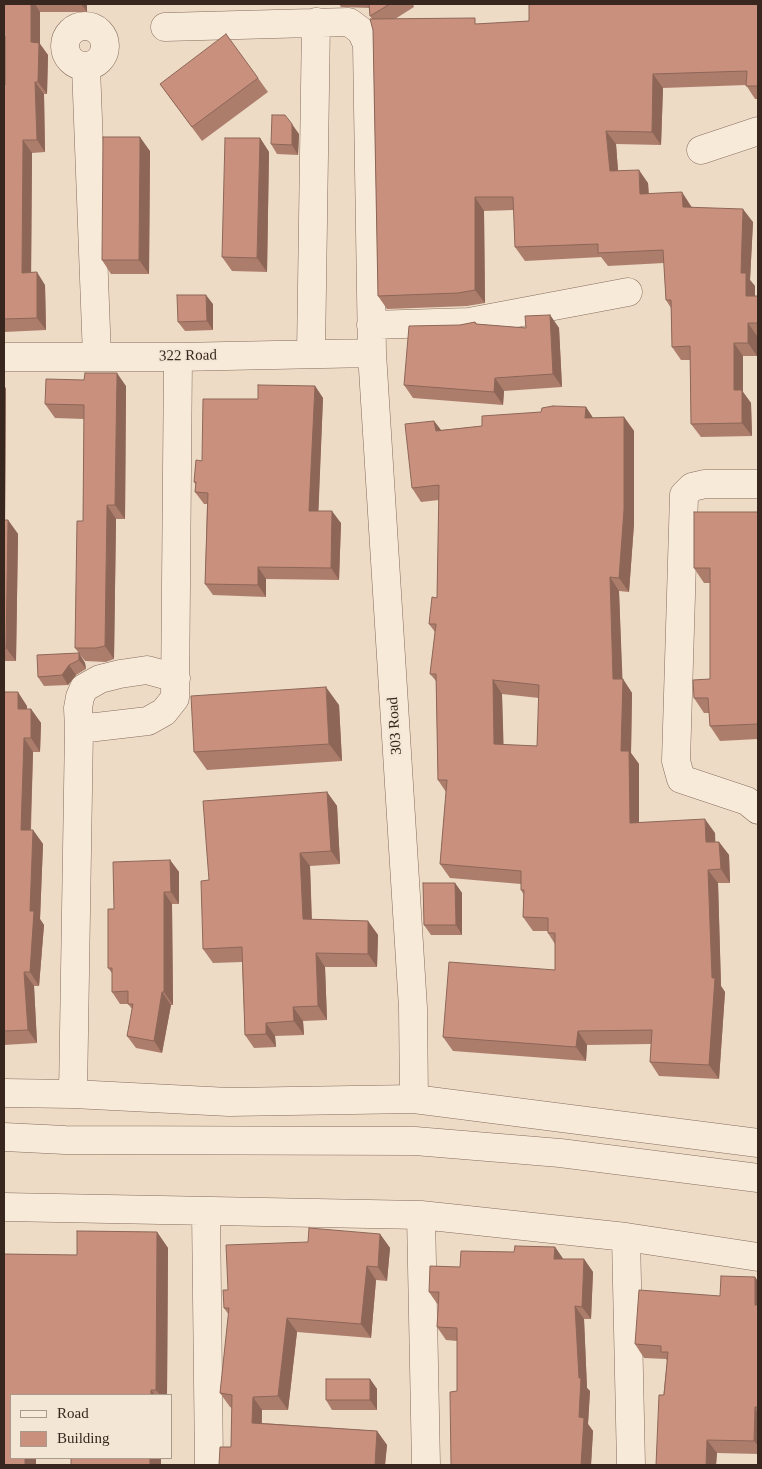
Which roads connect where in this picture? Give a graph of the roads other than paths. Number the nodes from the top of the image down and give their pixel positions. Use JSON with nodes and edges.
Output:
{"nodes":[{"id":1,"x":316,"y":22,"type":"junction"},
{"id":2,"x":165,"y":27,"type":"dead end"},
{"id":3,"x":86,"y":67,"type":"dead end"},
{"id":4,"x":758,"y":131,"type":"edge"},
{"id":5,"x":702,"y":150,"type":"dead end"},
{"id":6,"x":628,"y":292,"type":"dead end"},
{"id":7,"x":371,"y":325,"type":"junction"},
{"id":8,"x":311,"y":353,"type":"junction"},
{"id":9,"x":372,"y":353,"type":"junction"},
{"id":10,"x":4,"y":357,"type":"edge"},
{"id":11,"x":97,"y":357,"type":"junction"},
{"id":12,"x":178,"y":357,"type":"junction"},
{"id":13,"x":758,"y":484,"type":"edge"},
{"id":14,"x":176,"y":678,"type":"junction"},
{"id":15,"x":79,"y":729,"type":"junction"},
{"id":16,"x":758,"y":810,"type":"edge"},
{"id":17,"x":4,"y":1093,"type":"edge"},
{"id":18,"x":73,"y":1094,"type":"junction"},
{"id":19,"x":414,"y":1099,"type":"junction"},
{"id":20,"x":4,"y":1137,"type":"edge"},
{"id":21,"x":758,"y":1144,"type":"edge"},
{"id":22,"x":758,"y":1178,"type":"edge"},
{"id":23,"x":4,"y":1207,"type":"edge"},
{"id":24,"x":206,"y":1211,"type":"junction"},
{"id":25,"x":421,"y":1215,"type":"junction"},
{"id":26,"x":626,"y":1236,"type":"junction"},
{"id":27,"x":758,"y":1257,"type":"edge"},
{"id":28,"x":209,"y":1465,"type":"edge"},
{"id":29,"x":426,"y":1465,"type":"edge"},
{"id":30,"x":631,"y":1465,"type":"edge"}],
"edges":[{"from":1,"to":2,"type":"street","name":"303 Road"},
{"from":1,"to":7,"type":"street","name":"303 Road"},
{"from":1,"to":8,"type":"street"},
{"from":3,"to":11,"type":"street"},
{"from":4,"to":5,"type":"street"},
{"from":6,"to":7,"type":"street"},
{"from":7,"to":9,"type":"street","name":"303 Road"},
{"from":8,"to":9,"type":"street","name":"322 Road"},
{"from":8,"to":12,"type":"street","name":"322 Road"},
{"from":9,"to":19,"type":"street","name":"303 Road"},
{"from":10,"to":11,"type":"street","name":"322 Road"},
{"from":11,"to":12,"type":"street","name":"322 Road"},
{"from":12,"to":14,"type":"street"},
{"from":13,"to":16,"type":"street"},
{"from":14,"to":15,"type":"street"},
{"from":14,"to":15,"type":"street"},
{"from":15,"to":18,"type":"street"},
{"from":17,"to":18,"type":"street"},
{"from":18,"to":19,"type":"street"},
{"from":19,"to":21,"type":"street"},
{"from":20,"to":22,"type":"street"},
{"from":23,"to":24,"type":"street"},
{"from":24,"to":25,"type":"street"},
{"from":24,"to":28,"type":"street"},
{"from":25,"to":26,"type":"street"},
{"from":25,"to":29,"type":"street"},
{"from":26,"to":27,"type":"street"},
{"from":26,"to":30,"type":"street"}]}
